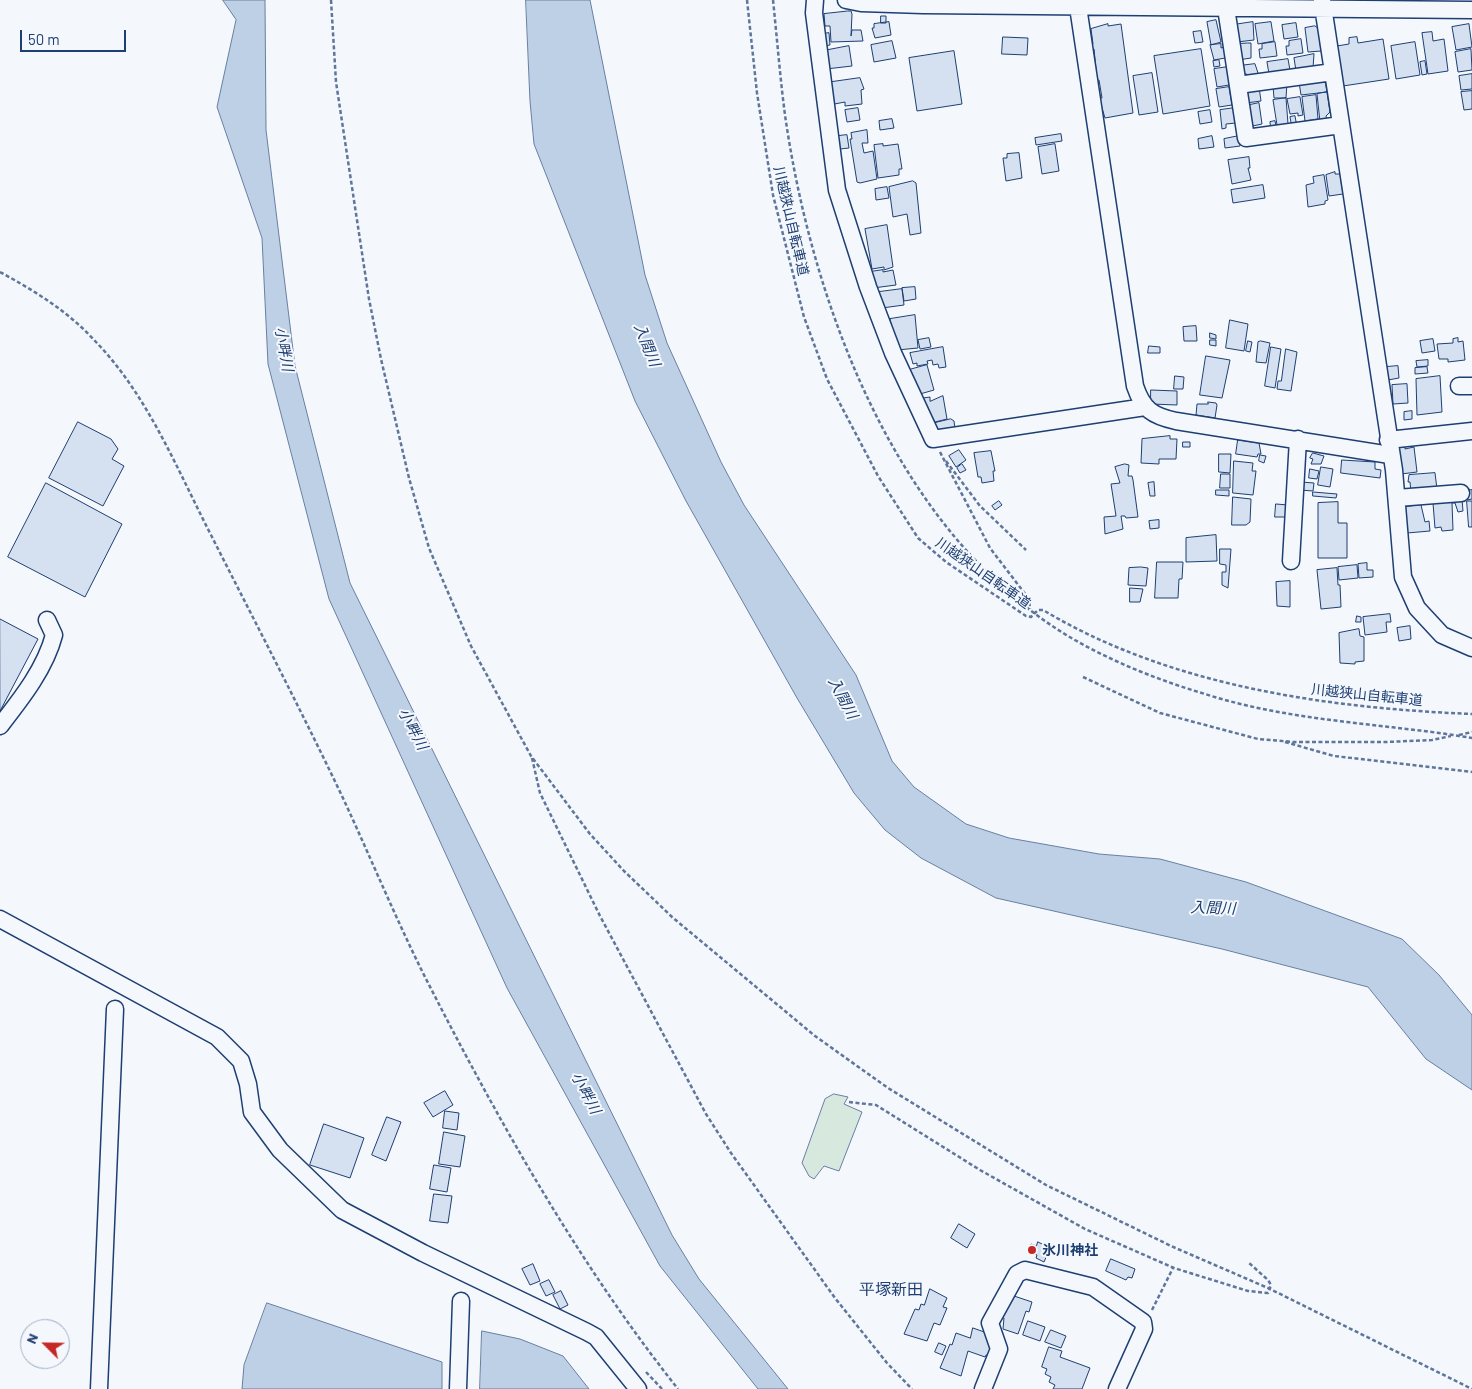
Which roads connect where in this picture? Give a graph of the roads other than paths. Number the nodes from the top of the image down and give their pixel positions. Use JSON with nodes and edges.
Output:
{"nodes":[{"id":1,"x":815,"y":0,"type":"edge"},
{"id":2,"x":846,"y":0,"type":"edge"},
{"id":3,"x":923,"y":2,"type":"edge"},
{"id":4,"x":1077,"y":3,"type":"edge"},
{"id":5,"x":1323,"y":5,"type":"edge"},
{"id":6,"x":1226,"y":8,"type":"junction"},
{"id":7,"x":1472,"y":10,"type":"edge"},
{"id":8,"x":1333,"y":72,"type":"junction"},
{"id":9,"x":1238,"y":85,"type":"junction"},
{"id":10,"x":1340,"y":125,"type":"junction"},
{"id":11,"x":1145,"y":407,"type":"junction"},
{"id":12,"x":1472,"y":431,"type":"edge"},
{"id":13,"x":1298,"y":439,"type":"junction"},
{"id":14,"x":1389,"y":447,"type":"junction"},
{"id":15,"x":1461,"y":493,"type":"dead end"},
{"id":16,"x":1397,"y":498,"type":"junction"},
{"id":17,"x":1291,"y":561,"type":"dead end"},
{"id":18,"x":47,"y":620,"type":"dead end"},
{"id":19,"x":1472,"y":648,"type":"edge"},
{"id":20,"x":0,"y":726,"type":"edge"},
{"id":21,"x":0,"y":919,"type":"edge"},
{"id":22,"x":115,"y":1009,"type":"dead end"},
{"id":23,"x":461,"y":1301,"type":"dead end"},
{"id":24,"x":99,"y":1389,"type":"edge"},
{"id":25,"x":458,"y":1389,"type":"edge"},
{"id":26,"x":638,"y":1389,"type":"edge"},
{"id":27,"x":983,"y":1389,"type":"edge"},
{"id":28,"x":1117,"y":1389,"type":"edge"}],
"edges":[{"from":1,"to":11,"type":"street"},
{"from":2,"to":3,"type":"street"},
{"from":3,"to":4,"type":"street"},
{"from":4,"to":6,"type":"street"},
{"from":4,"to":11,"type":"street"},
{"from":5,"to":6,"type":"street"},
{"from":5,"to":7,"type":"street"},
{"from":5,"to":8,"type":"street"},
{"from":6,"to":9,"type":"street"},
{"from":8,"to":9,"type":"street"},
{"from":8,"to":10,"type":"street"},
{"from":9,"to":10,"type":"street"},
{"from":10,"to":14,"type":"street"},
{"from":11,"to":13,"type":"street"},
{"from":12,"to":14,"type":"street"},
{"from":13,"to":14,"type":"street"},
{"from":13,"to":17,"type":"street"},
{"from":14,"to":16,"type":"street"},
{"from":15,"to":16,"type":"street"},
{"from":16,"to":19,"type":"street"},
{"from":18,"to":20,"type":"street"},
{"from":21,"to":26,"type":"street"},
{"from":22,"to":24,"type":"street"},
{"from":23,"to":25,"type":"street"},
{"from":27,"to":28,"type":"street"}]}
